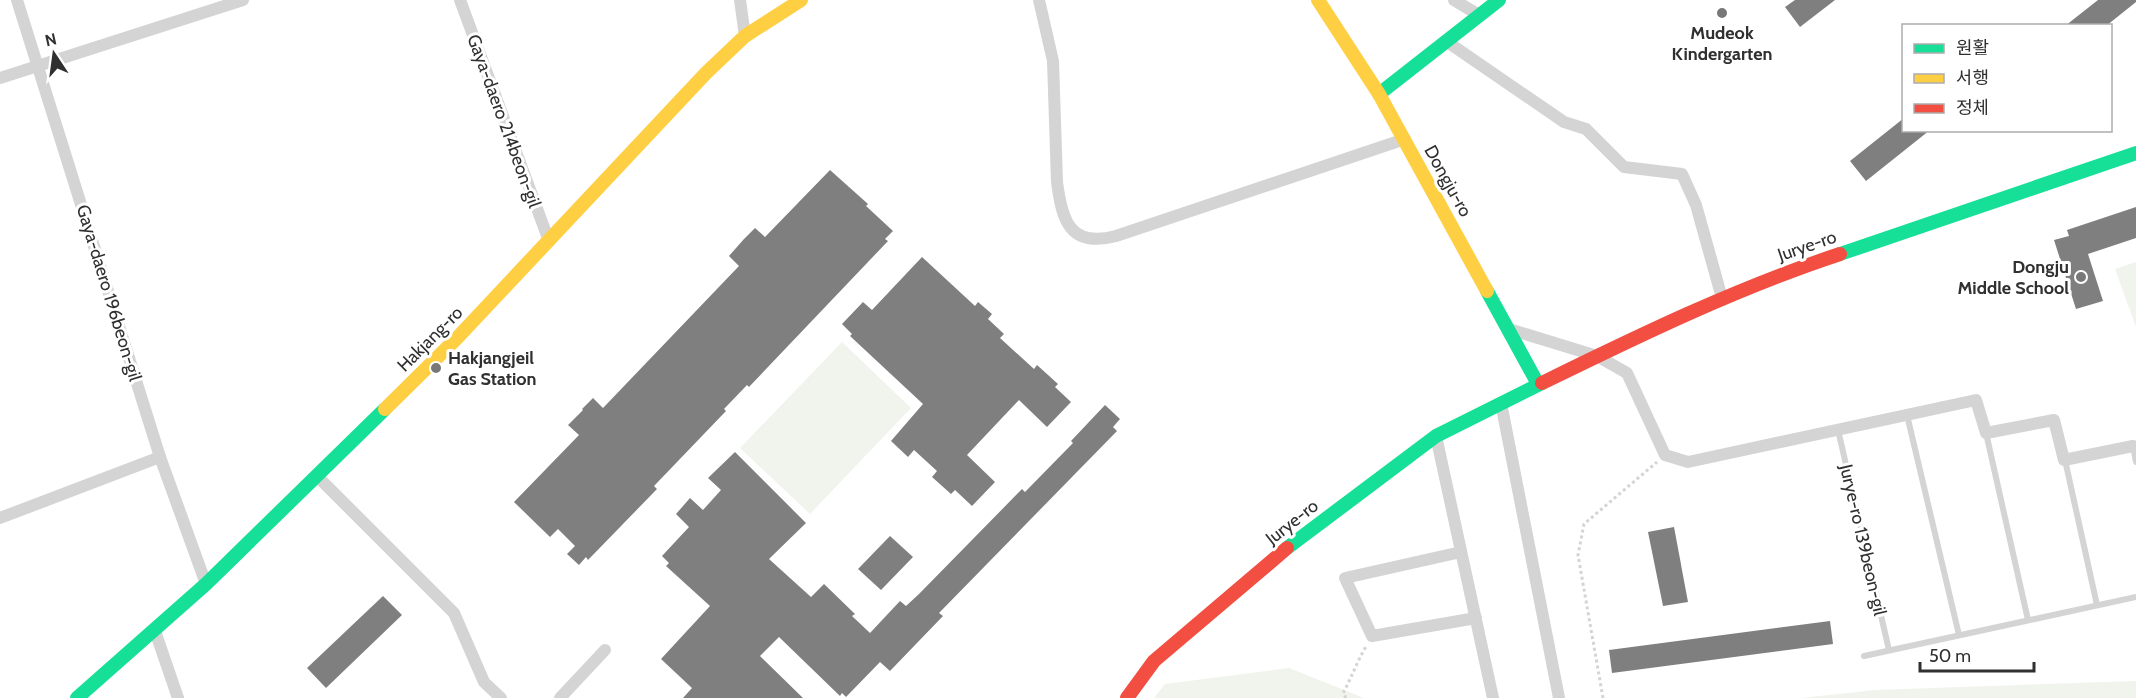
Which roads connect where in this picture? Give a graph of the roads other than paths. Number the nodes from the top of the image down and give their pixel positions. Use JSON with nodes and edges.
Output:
{"nodes":[{"id":1,"x":17,"y":0,"type":"edge"},
{"id":2,"x":243,"y":0,"type":"edge"},
{"id":3,"x":460,"y":0,"type":"edge"},
{"id":4,"x":740,"y":0,"type":"edge"},
{"id":5,"x":801,"y":0,"type":"edge"},
{"id":6,"x":1039,"y":0,"type":"edge"},
{"id":7,"x":1318,"y":0,"type":"edge"},
{"id":8,"x":1454,"y":0,"type":"edge"},
{"id":9,"x":1499,"y":0,"type":"edge"},
{"id":10,"x":1479,"y":15,"type":"junction"},
{"id":11,"x":745,"y":36,"type":"junction"},
{"id":12,"x":1446,"y":41,"type":"junction"},
{"id":13,"x":38,"y":67,"type":"junction"},
{"id":14,"x":0,"y":78,"type":"edge"},
{"id":15,"x":1379,"y":94,"type":"junction"},
{"id":16,"x":1405,"y":139,"type":"junction"},
{"id":17,"x":2136,"y":153,"type":"edge"},
{"id":18,"x":549,"y":241,"type":"junction"},
{"id":19,"x":1722,"y":298,"type":"junction"},
{"id":20,"x":1509,"y":329,"type":"junction"},
{"id":21,"x":1597,"y":356,"type":"junction"},
{"id":22,"x":1538,"y":384,"type":"junction"},
{"id":23,"x":1501,"y":403,"type":"junction"},
{"id":24,"x":1907,"y":415,"type":"junction"},
{"id":25,"x":1838,"y":430,"type":"junction"},
{"id":26,"x":1986,"y":433,"type":"junction"},
{"id":27,"x":1436,"y":436,"type":"junction"},
{"id":28,"x":2133,"y":446,"type":"joint"},
{"id":29,"x":160,"y":457,"type":"junction"},
{"id":30,"x":2064,"y":460,"type":"junction"},
{"id":31,"x":2136,"y":462,"type":"edge"},
{"id":32,"x":317,"y":476,"type":"junction"},
{"id":33,"x":0,"y":518,"type":"edge"},
{"id":34,"x":1461,"y":552,"type":"junction"},
{"id":35,"x":206,"y":584,"type":"junction"},
{"id":36,"x":2136,"y":597,"type":"edge"},
{"id":37,"x":2097,"y":605,"type":"junction"},
{"id":38,"x":1476,"y":618,"type":"junction"},
{"id":39,"x":2028,"y":620,"type":"junction"},
{"id":40,"x":155,"y":631,"type":"junction"},
{"id":41,"x":1959,"y":635,"type":"junction"},
{"id":42,"x":604,"y":650,"type":"dead end"},
{"id":43,"x":1889,"y":650,"type":"junction"},
{"id":44,"x":1864,"y":656,"type":"dead end"},
{"id":45,"x":77,"y":698,"type":"edge"},
{"id":46,"x":178,"y":698,"type":"edge"},
{"id":47,"x":501,"y":698,"type":"edge"},
{"id":48,"x":560,"y":698,"type":"edge"},
{"id":49,"x":1127,"y":698,"type":"edge"},
{"id":50,"x":1493,"y":698,"type":"edge"},
{"id":51,"x":1559,"y":698,"type":"edge"}],
"edges":[{"from":1,"to":13,"type":"street","name":"Gaya-daero 196beon-gil"},
{"from":2,"to":13,"type":"street"},
{"from":3,"to":18,"type":"street","name":"Gaya-daero 214beon-gil"},
{"from":4,"to":11,"type":"street"},
{"from":5,"to":11,"type":"street","name":"Hakjang-ro"},
{"from":6,"to":16,"type":"street"},
{"from":7,"to":15,"type":"street","name":"Dongju-ro"},
{"from":8,"to":10,"type":"street"},
{"from":9,"to":10,"type":"street"},
{"from":10,"to":12,"type":"street"},
{"from":11,"to":18,"type":"street","name":"Hakjang-ro"},
{"from":12,"to":15,"type":"street"},
{"from":12,"to":19,"type":"street"},
{"from":13,"to":14,"type":"street"},
{"from":13,"to":29,"type":"street","name":"Gaya-daero 196beon-gil"},
{"from":15,"to":16,"type":"street","name":"Dongju-ro"},
{"from":16,"to":20,"type":"street","name":"Dongju-ro"},
{"from":17,"to":19,"type":"street","name":"Jurye-ro"},
{"from":18,"to":32,"type":"street","name":"Hakjang-ro"},
{"from":19,"to":21,"type":"street","name":"Jurye-ro"},
{"from":20,"to":21,"type":"street"},
{"from":20,"to":22,"type":"street","name":"Dongju-ro"},
{"from":21,"to":22,"type":"street","name":"Jurye-ro"},
{"from":21,"to":25,"type":"street"},
{"from":22,"to":23,"type":"street","name":"Jurye-ro"},
{"from":23,"to":27,"type":"street","name":"Jurye-ro"},
{"from":23,"to":51,"type":"street"},
{"from":24,"to":25,"type":"street"},
{"from":24,"to":26,"type":"street"},
{"from":24,"to":41,"type":"lane"},
{"from":25,"to":43,"type":"lane","name":"Jurye-ro 139beon-gil"},
{"from":26,"to":30,"type":"street"},
{"from":26,"to":39,"type":"lane"},
{"from":27,"to":34,"type":"street"},
{"from":27,"to":49,"type":"street","name":"Jurye-ro"},
{"from":28,"to":30,"type":"street"},
{"from":28,"to":31,"type":"lane"},
{"from":29,"to":33,"type":"street"},
{"from":29,"to":35,"type":"street","name":"Gaya-daero 196beon-gil"},
{"from":30,"to":37,"type":"lane"},
{"from":32,"to":35,"type":"street","name":"Hakjang-ro"},
{"from":32,"to":47,"type":"street"},
{"from":34,"to":38,"type":"street"},
{"from":34,"to":38,"type":"street"},
{"from":35,"to":40,"type":"street","name":"Hakjang-ro"},
{"from":36,"to":37,"type":"lane"},
{"from":37,"to":39,"type":"lane"},
{"from":38,"to":50,"type":"street"},
{"from":39,"to":41,"type":"lane"},
{"from":40,"to":45,"type":"street","name":"Hakjang-ro"},
{"from":40,"to":46,"type":"street"},
{"from":41,"to":43,"type":"lane"},
{"from":42,"to":48,"type":"street"},
{"from":43,"to":44,"type":"lane"}]}
